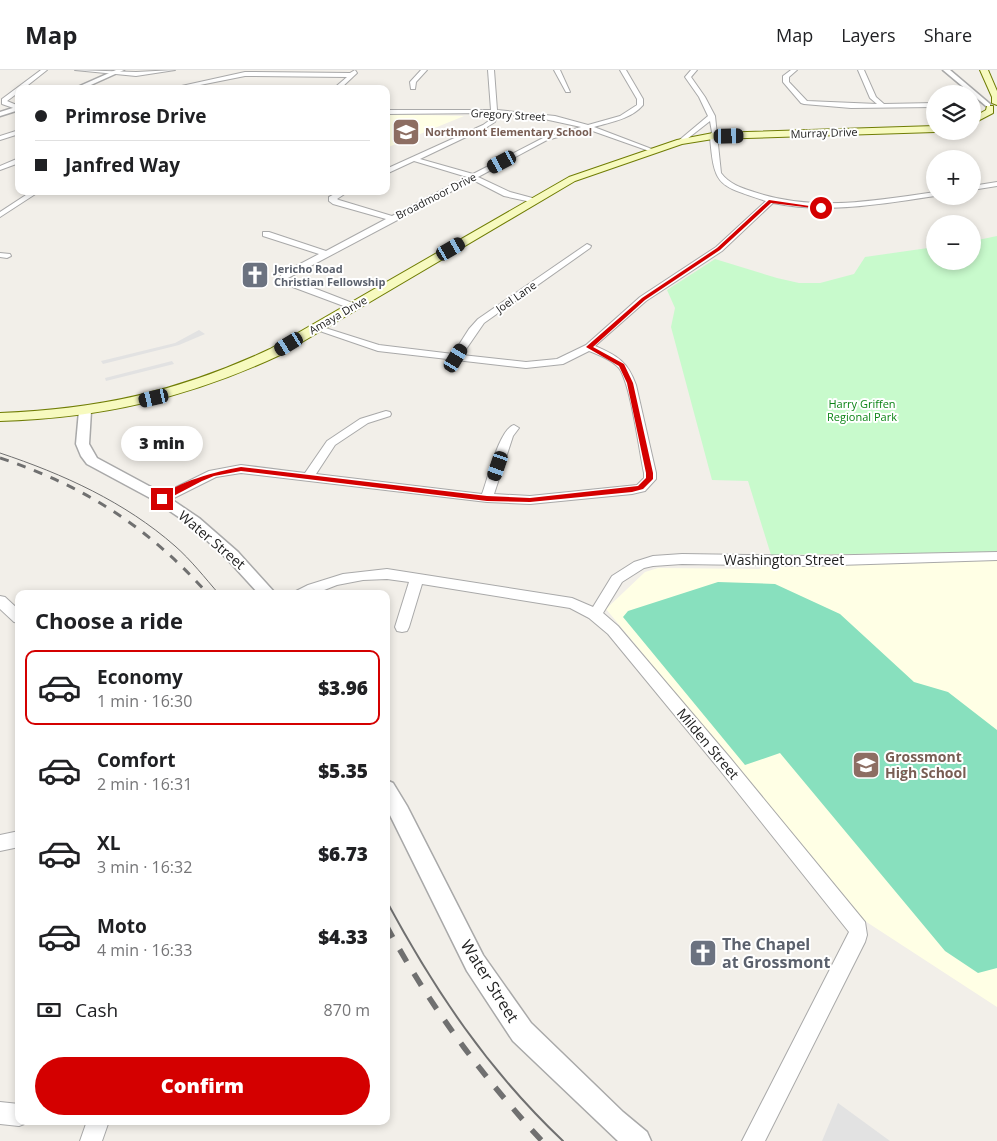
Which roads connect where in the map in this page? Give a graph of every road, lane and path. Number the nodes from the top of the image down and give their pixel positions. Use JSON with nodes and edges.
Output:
{"nodes":[{"id":1,"x":44,"y":70,"type":"edge"},
{"id":2,"x":78,"y":70,"type":"edge"},
{"id":3,"x":172,"y":70,"type":"edge"},
{"id":4,"x":297,"y":70,"type":"edge"},
{"id":5,"x":357,"y":70,"type":"edge"},
{"id":6,"x":424,"y":70,"type":"edge"},
{"id":7,"x":491,"y":70,"type":"edge"},
{"id":8,"x":557,"y":70,"type":"edge"},
{"id":9,"x":623,"y":70,"type":"edge"},
{"id":10,"x":694,"y":70,"type":"edge"},
{"id":11,"x":794,"y":70,"type":"edge"},
{"id":12,"x":860,"y":70,"type":"edge"},
{"id":13,"x":946,"y":70,"type":"edge"},
{"id":14,"x":984,"y":70,"type":"edge"},
{"id":15,"x":119,"y":72,"type":"edge"},
{"id":16,"x":292,"y":74,"type":"junction"},
{"id":17,"x":351,"y":75,"type":"junction"},
{"id":18,"x":24,"y":85,"type":"edge"},
{"id":19,"x":86,"y":85,"type":"edge"},
{"id":20,"x":196,"y":85,"type":"edge"},
{"id":21,"x":340,"y":85,"type":"edge"},
{"id":22,"x":414,"y":88,"type":"dead end"},
{"id":23,"x":568,"y":91,"type":"dead end"},
{"id":24,"x":15,"y":92,"type":"edge"},
{"id":25,"x":992,"y":103,"type":"edge"},
{"id":26,"x":882,"y":105,"type":"junction"},
{"id":27,"x":926,"y":105,"type":"edge"},
{"id":28,"x":15,"y":107,"type":"edge"},
{"id":29,"x":15,"y":109,"type":"edge"},
{"id":30,"x":390,"y":112,"type":"edge"},
{"id":31,"x":494,"y":113,"type":"junction"},
{"id":32,"x":0,"y":114,"type":"edge"},
{"id":33,"x":981,"y":114,"type":"edge"},
{"id":34,"x":984,"y":115,"type":"junction"},
{"id":35,"x":712,"y":116,"type":"junction"},
{"id":36,"x":981,"y":117,"type":"edge"},
{"id":37,"x":585,"y":127,"type":"junction"},
{"id":38,"x":926,"y":129,"type":"edge"},
{"id":39,"x":15,"y":133,"type":"edge"},
{"id":40,"x":713,"y":136,"type":"junction"},
{"id":41,"x":0,"y":138,"type":"edge"},
{"id":42,"x":680,"y":142,"type":"junction"},
{"id":43,"x":654,"y":151,"type":"junction"},
{"id":44,"x":413,"y":159,"type":"junction"},
{"id":45,"x":15,"y":162,"type":"edge"},
{"id":46,"x":0,"y":168,"type":"edge"},
{"id":47,"x":390,"y":170,"type":"edge"},
{"id":48,"x":474,"y":177,"type":"junction"},
{"id":49,"x":997,"y":184,"type":"edge"},
{"id":50,"x":981,"y":187,"type":"edge"},
{"id":51,"x":31,"y":195,"type":"edge"},
{"id":52,"x":339,"y":195,"type":"edge"},
{"id":53,"x":926,"y":195,"type":"edge"},
{"id":54,"x":770,"y":201,"type":"junction"},
{"id":55,"x":533,"y":202,"type":"junction"},
{"id":56,"x":0,"y":215,"type":"edge"},
{"id":57,"x":393,"y":219,"type":"junction"},
{"id":58,"x":266,"y":234,"type":"dead end"},
{"id":59,"x":587,"y":246,"type":"dead end"},
{"id":60,"x":326,"y":254,"type":"junction"},
{"id":61,"x":352,"y":306,"type":"junction"},
{"id":62,"x":316,"y":328,"type":"junction"},
{"id":63,"x":589,"y":347,"type":"junction"},
{"id":64,"x":456,"y":358,"type":"junction"},
{"id":65,"x":84,"y":411,"type":"junction"},
{"id":66,"x":386,"y":414,"type":"dead end"},
{"id":67,"x":0,"y":418,"type":"edge"},
{"id":68,"x":514,"y":428,"type":"dead end"},
{"id":69,"x":650,"y":473,"type":"joint"},
{"id":70,"x":309,"y":476,"type":"junction"},
{"id":71,"x":487,"y":498,"type":"junction"},
{"id":72,"x":162,"y":499,"type":"junction"},
{"id":73,"x":997,"y":556,"type":"edge"},
{"id":74,"x":417,"y":579,"type":"junction"},
{"id":75,"x":265,"y":590,"type":"edge"},
{"id":76,"x":310,"y":590,"type":"edge"},
{"id":77,"x":0,"y":601,"type":"edge"},
{"id":78,"x":15,"y":614,"type":"edge"},
{"id":79,"x":595,"y":615,"type":"junction"},
{"id":80,"x":402,"y":627,"type":"dead end"},
{"id":81,"x":390,"y":796,"type":"edge"},
{"id":82,"x":15,"y":840,"type":"edge"},
{"id":83,"x":0,"y":843,"type":"edge"},
{"id":84,"x":0,"y":1113,"type":"edge"},
{"id":85,"x":15,"y":1115,"type":"edge"},
{"id":86,"x":97,"y":1125,"type":"edge"},
{"id":87,"x":91,"y":1141,"type":"edge"},
{"id":88,"x":638,"y":1141,"type":"edge"},
{"id":89,"x":753,"y":1141,"type":"edge"}],
"edges":[{"from":1,"to":18,"type":"street"},
{"from":2,"to":15,"type":"street"},
{"from":3,"to":15,"type":"street"},
{"from":4,"to":16,"type":"street"},
{"from":5,"to":17,"type":"street"},
{"from":6,"to":22,"type":"street"},
{"from":7,"to":31,"type":"street"},
{"from":8,"to":23,"type":"street"},
{"from":9,"to":37,"type":"street","name":"Broadmoor Drive"},
{"from":10,"to":35,"type":"street"},
{"from":11,"to":26,"type":"street"},
{"from":12,"to":26,"type":"street"},
{"from":13,"to":25,"type":"street"},
{"from":14,"to":25,"type":"main road"},
{"from":15,"to":19,"type":"street"},
{"from":16,"to":17,"type":"street"},
{"from":16,"to":20,"type":"street"},
{"from":17,"to":21,"type":"street"},
{"from":24,"to":28,"type":"street"},
{"from":25,"to":34,"type":"main road"},
{"from":26,"to":27,"type":"street"},
{"from":29,"to":32,"type":"street"},
{"from":30,"to":31,"type":"street","name":"Gregory Street"},
{"from":31,"to":37,"type":"street","name":"Gregory Street"},
{"from":31,"to":44,"type":"street"},
{"from":33,"to":34,"type":"street"},
{"from":34,"to":36,"type":"main road"},
{"from":35,"to":40,"type":"street"},
{"from":35,"to":42,"type":"street"},
{"from":37,"to":43,"type":"street","name":"Gregory Street"},
{"from":37,"to":48,"type":"street","name":"Broadmoor Drive"},
{"from":38,"to":40,"type":"main road","name":"Murray Drive"},
{"from":39,"to":41,"type":"street"},
{"from":40,"to":42,"type":"main road","name":"Amaya Drive"},
{"from":40,"to":54,"type":"street"},
{"from":42,"to":43,"type":"main road","name":"Amaya Drive"},
{"from":43,"to":55,"type":"main road","name":"Amaya Drive"},
{"from":44,"to":47,"type":"street"},
{"from":44,"to":48,"type":"street"},
{"from":45,"to":46,"type":"street"},
{"from":48,"to":55,"type":"street"},
{"from":48,"to":57,"type":"street","name":"Broadmoor Drive"},
{"from":49,"to":50,"type":"street"},
{"from":51,"to":56,"type":"street"},
{"from":52,"to":57,"type":"street"},
{"from":53,"to":54,"type":"street"},
{"from":54,"to":63,"type":"street"},
{"from":55,"to":61,"type":"main road","name":"Amaya Drive"},
{"from":57,"to":60,"type":"street","name":"Broadmoor Drive"},
{"from":58,"to":60,"type":"street"},
{"from":59,"to":64,"type":"street","name":"Joel Lane"},
{"from":60,"to":61,"type":"street","name":"Broadmoor Drive"},
{"from":61,"to":62,"type":"main road","name":"Amaya Drive"},
{"from":62,"to":64,"type":"street"},
{"from":62,"to":65,"type":"main road","name":"Amaya Drive"},
{"from":63,"to":64,"type":"street"},
{"from":63,"to":69,"type":"street"},
{"from":65,"to":67,"type":"main road","name":"Amaya Drive"},
{"from":65,"to":72,"type":"street","name":"Water Street"},
{"from":66,"to":70,"type":"street"},
{"from":68,"to":71,"type":"street"},
{"from":69,"to":71,"type":"street"},
{"from":70,"to":71,"type":"street"},
{"from":70,"to":72,"type":"street"},
{"from":72,"to":75,"type":"street","name":"Water Street"},
{"from":73,"to":79,"type":"street","name":"Washington Street"},
{"from":74,"to":76,"type":"street","name":"Milden Street"},
{"from":74,"to":79,"type":"street","name":"Milden Street"},
{"from":74,"to":80,"type":"street"},
{"from":77,"to":78,"type":"street"},
{"from":79,"to":89,"type":"street","name":"Milden Street"},
{"from":81,"to":88,"type":"street","name":"Water Street"},
{"from":82,"to":83,"type":"street"},
{"from":84,"to":85,"type":"street"},
{"from":86,"to":87,"type":"street"}]}
